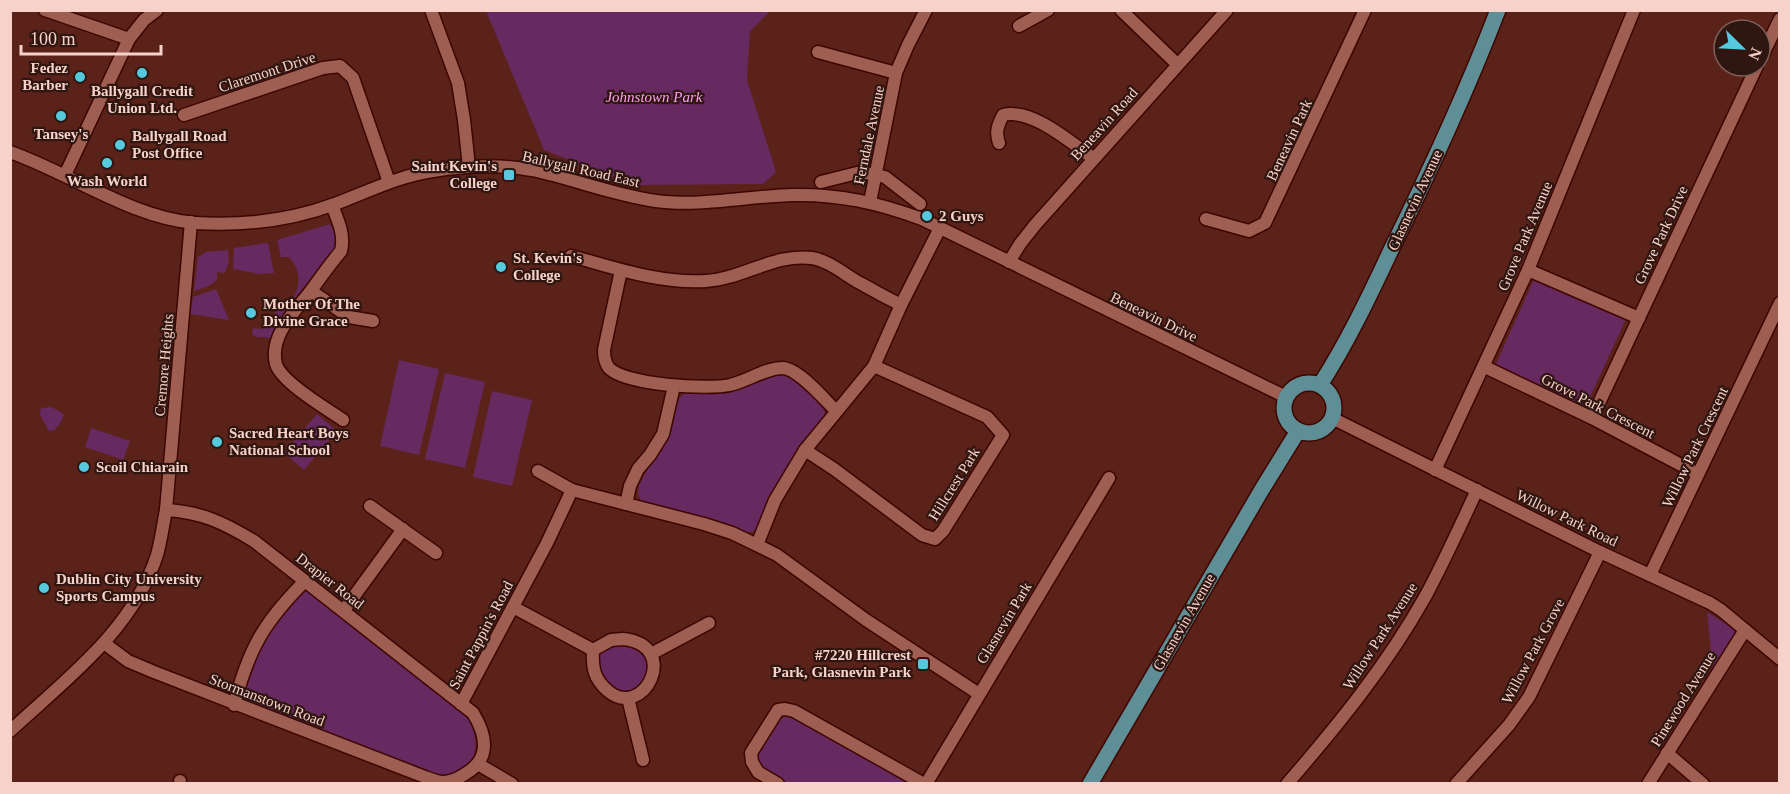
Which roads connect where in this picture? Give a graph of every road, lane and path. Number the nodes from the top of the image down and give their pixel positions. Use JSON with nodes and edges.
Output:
{"nodes":[{"id":1,"x":45,"y":10,"type":"edge"},
{"id":2,"x":157,"y":10,"type":"edge"},
{"id":3,"x":431,"y":10,"type":"edge"},
{"id":4,"x":926,"y":10,"type":"edge"},
{"id":5,"x":1048,"y":10,"type":"edge"},
{"id":6,"x":1121,"y":10,"type":"edge"},
{"id":7,"x":1227,"y":10,"type":"edge"},
{"id":8,"x":1498,"y":10,"type":"edge"},
{"id":9,"x":1634,"y":10,"type":"edge"},
{"id":10,"x":1365,"y":11,"type":"edge"},
{"id":11,"x":1779,"y":19,"type":"edge"},
{"id":12,"x":1019,"y":26,"type":"dead end"},
{"id":13,"x":1772,"y":34,"type":"edge"},
{"id":14,"x":129,"y":39,"type":"junction"},
{"id":15,"x":818,"y":52,"type":"dead end"},
{"id":16,"x":1177,"y":64,"type":"junction"},
{"id":17,"x":897,"y":74,"type":"junction"},
{"id":18,"x":1751,"y":78,"type":"edge"},
{"id":19,"x":184,"y":115,"type":"dead end"},
{"id":20,"x":999,"y":143,"type":"dead end"},
{"id":21,"x":10,"y":152,"type":"edge"},
{"id":22,"x":1093,"y":158,"type":"junction"},
{"id":23,"x":469,"y":167,"type":"junction"},
{"id":24,"x":65,"y":175,"type":"junction"},
{"id":25,"x":875,"y":175,"type":"junction"},
{"id":26,"x":389,"y":182,"type":"junction"},
{"id":27,"x":821,"y":182,"type":"dead end"},
{"id":28,"x":870,"y":202,"type":"junction"},
{"id":29,"x":920,"y":204,"type":"dead end"},
{"id":30,"x":332,"y":205,"type":"junction"},
{"id":31,"x":1206,"y":219,"type":"dead end"},
{"id":32,"x":191,"y":222,"type":"junction"},
{"id":33,"x":940,"y":228,"type":"junction"},
{"id":34,"x":571,"y":256,"type":"dead end"},
{"id":35,"x":1009,"y":262,"type":"junction"},
{"id":36,"x":621,"y":270,"type":"junction"},
{"id":37,"x":1528,"y":270,"type":"junction"},
{"id":38,"x":311,"y":291,"type":"junction"},
{"id":39,"x":1779,"y":303,"type":"edge"},
{"id":40,"x":901,"y":305,"type":"junction"},
{"id":41,"x":1639,"y":318,"type":"junction"},
{"id":42,"x":373,"y":321,"type":"dead end"},
{"id":43,"x":1774,"y":332,"type":"edge"},
{"id":44,"x":874,"y":366,"type":"junction"},
{"id":45,"x":1485,"y":367,"type":"junction"},
{"id":46,"x":1320,"y":385,"type":"junction"},
{"id":47,"x":674,"y":386,"type":"junction"},
{"id":48,"x":1286,"y":397,"type":"junction"},
{"id":49,"x":836,"y":411,"type":"junction"},
{"id":50,"x":1332,"y":418,"type":"junction"},
{"id":51,"x":1592,"y":418,"type":"junction"},
{"id":52,"x":343,"y":420,"type":"dead end"},
{"id":53,"x":1298,"y":431,"type":"junction"},
{"id":54,"x":805,"y":450,"type":"junction"},
{"id":55,"x":1435,"y":470,"type":"junction"},
{"id":56,"x":538,"y":471,"type":"dead end"},
{"id":57,"x":1698,"y":474,"type":"junction"},
{"id":58,"x":1109,"y":478,"type":"dead end"},
{"id":59,"x":572,"y":490,"type":"junction"},
{"id":60,"x":1477,"y":490,"type":"junction"},
{"id":61,"x":626,"y":504,"type":"junction"},
{"id":62,"x":370,"y":506,"type":"dead end"},
{"id":63,"x":166,"y":510,"type":"junction"},
{"id":64,"x":403,"y":529,"type":"junction"},
{"id":65,"x":757,"y":545,"type":"junction"},
{"id":66,"x":1600,"y":552,"type":"junction"},
{"id":67,"x":436,"y":553,"type":"dead end"},
{"id":68,"x":1650,"y":575,"type":"junction"},
{"id":69,"x":305,"y":581,"type":"junction"},
{"id":70,"x":513,"y":607,"type":"junction"},
{"id":71,"x":344,"y":610,"type":"junction"},
{"id":72,"x":709,"y":623,"type":"dead end"},
{"id":73,"x":1745,"y":630,"type":"junction"},
{"id":74,"x":104,"y":643,"type":"junction"},
{"id":75,"x":593,"y":650,"type":"junction"},
{"id":76,"x":651,"y":654,"type":"junction"},
{"id":77,"x":1779,"y":659,"type":"edge"},
{"id":78,"x":979,"y":694,"type":"junction"},
{"id":79,"x":628,"y":698,"type":"junction"},
{"id":80,"x":461,"y":704,"type":"junction"},
{"id":81,"x":234,"y":705,"type":"junction"},
{"id":82,"x":10,"y":731,"type":"edge"},
{"id":83,"x":1667,"y":753,"type":"junction"},
{"id":84,"x":643,"y":760,"type":"dead end"},
{"id":85,"x":478,"y":764,"type":"junction"},
{"id":86,"x":423,"y":780,"type":"edge"},
{"id":87,"x":512,"y":783,"type":"edge"},
{"id":88,"x":778,"y":783,"type":"edge"},
{"id":89,"x":925,"y":783,"type":"edge"},
{"id":90,"x":1090,"y":783,"type":"edge"},
{"id":91,"x":1287,"y":783,"type":"edge"},
{"id":92,"x":1456,"y":783,"type":"edge"},
{"id":93,"x":1648,"y":783,"type":"edge"},
{"id":94,"x":1703,"y":783,"type":"edge"}],
"edges":[{"from":1,"to":14,"type":"street"},
{"from":2,"to":14,"type":"street"},
{"from":3,"to":23,"type":"street"},
{"from":4,"to":17,"type":"street","name":"Ferndale Avenue"},
{"from":5,"to":12,"type":"street"},
{"from":6,"to":16,"type":"street"},
{"from":7,"to":16,"type":"street","name":"Beneavin Road"},
{"from":8,"to":46,"type":"main road","name":"Glasnevin Avenue"},
{"from":9,"to":37,"type":"street","name":"Grove Park Avenue"},
{"from":10,"to":31,"type":"street","name":"Beneavin Park"},
{"from":11,"to":13,"type":"street"},
{"from":14,"to":24,"type":"street"},
{"from":15,"to":17,"type":"street","name":"Ferndale Avenue"},
{"from":16,"to":22,"type":"street","name":"Beneavin Road"},
{"from":17,"to":25,"type":"street","name":"Ferndale Avenue"},
{"from":18,"to":41,"type":"street","name":"Grove Park Drive"},
{"from":19,"to":26,"type":"street","name":"Claremont Drive"},
{"from":20,"to":22,"type":"street"},
{"from":21,"to":24,"type":"street","name":"Ballygall Road East"},
{"from":22,"to":35,"type":"street","name":"Beneavin Road"},
{"from":23,"to":26,"type":"street","name":"Ballygall Road East"},
{"from":23,"to":28,"type":"street","name":"Ballygall Road East"},
{"from":24,"to":32,"type":"street","name":"Ballygall Road East"},
{"from":25,"to":27,"type":"street"},
{"from":25,"to":28,"type":"street","name":"Ferndale Avenue"},
{"from":25,"to":29,"type":"street"},
{"from":26,"to":30,"type":"street","name":"Ballygall Road East"},
{"from":28,"to":33,"type":"street","name":"Ballygall Road East"},
{"from":30,"to":32,"type":"street","name":"Ballygall Road East"},
{"from":30,"to":38,"type":"street"},
{"from":32,"to":63,"type":"street","name":"Cremore Heights"},
{"from":33,"to":35,"type":"street","name":"Ballygall Road East"},
{"from":33,"to":40,"type":"street"},
{"from":34,"to":36,"type":"street"},
{"from":35,"to":48,"type":"street","name":"Beneavin Drive"},
{"from":36,"to":40,"type":"street"},
{"from":36,"to":47,"type":"street"},
{"from":37,"to":41,"type":"street"},
{"from":37,"to":45,"type":"street","name":"Grove Park Avenue"},
{"from":38,"to":42,"type":"street"},
{"from":38,"to":52,"type":"street"},
{"from":39,"to":43,"type":"street","name":"Willow Park Crescent"},
{"from":40,"to":44,"type":"street"},
{"from":41,"to":51,"type":"street","name":"Grove Park Drive"},
{"from":43,"to":57,"type":"street","name":"Willow Park Crescent"},
{"from":44,"to":49,"type":"street"},
{"from":44,"to":54,"type":"street","name":"Hillcrest Park"},
{"from":45,"to":51,"type":"street","name":"Grove Park Crescent"},
{"from":45,"to":55,"type":"street","name":"Grove Park Avenue"},
{"from":46,"to":48,"type":"main road"},
{"from":46,"to":50,"type":"main road"},
{"from":47,"to":49,"type":"street"},
{"from":47,"to":61,"type":"street"},
{"from":48,"to":53,"type":"main road"},
{"from":49,"to":54,"type":"street"},
{"from":50,"to":53,"type":"main road"},
{"from":50,"to":55,"type":"street","name":"Willow Park Road"},
{"from":51,"to":57,"type":"street","name":"Grove Park Crescent"},
{"from":53,"to":90,"type":"main road","name":"Glasnevin Avenue"},
{"from":54,"to":65,"type":"street"},
{"from":55,"to":60,"type":"street","name":"Willow Park Road"},
{"from":56,"to":59,"type":"street"},
{"from":57,"to":68,"type":"street","name":"Willow Park Crescent"},
{"from":58,"to":78,"type":"street","name":"Glasnevin Park"},
{"from":59,"to":61,"type":"street"},
{"from":59,"to":70,"type":"street","name":"Saint Pappin's Road"},
{"from":60,"to":66,"type":"street","name":"Willow Park Road"},
{"from":60,"to":91,"type":"street","name":"Willow Park Avenue"},
{"from":61,"to":65,"type":"street"},
{"from":62,"to":64,"type":"street"},
{"from":63,"to":69,"type":"street","name":"Drapier Road"},
{"from":63,"to":74,"type":"street","name":"Cremore Heights"},
{"from":64,"to":67,"type":"street"},
{"from":64,"to":71,"type":"street"},
{"from":65,"to":78,"type":"street"},
{"from":66,"to":68,"type":"street","name":"Willow Park Road"},
{"from":66,"to":92,"type":"street","name":"Willow Park Grove"},
{"from":68,"to":73,"type":"street","name":"Willow Park Road"},
{"from":69,"to":71,"type":"street","name":"Drapier Road"},
{"from":69,"to":81,"type":"street"},
{"from":70,"to":75,"type":"street"},
{"from":70,"to":80,"type":"street","name":"Saint Pappin's Road"},
{"from":71,"to":80,"type":"street","name":"Drapier Road"},
{"from":72,"to":76,"type":"street"},
{"from":73,"to":77,"type":"street","name":"Willow Park Road"},
{"from":73,"to":83,"type":"street","name":"Pinewood Avenue"},
{"from":74,"to":81,"type":"street","name":"Stormanstown Road"},
{"from":74,"to":82,"type":"street","name":"Cremore Heights"},
{"from":75,"to":76,"type":"street"},
{"from":75,"to":79,"type":"street"},
{"from":76,"to":79,"type":"street"},
{"from":78,"to":89,"type":"street","name":"Glasnevin Park"},
{"from":79,"to":84,"type":"street"},
{"from":80,"to":85,"type":"street","name":"Saint Pappin's Road"},
{"from":81,"to":86,"type":"street","name":"Stormanstown Road"},
{"from":83,"to":93,"type":"street","name":"Pinewood Avenue"},
{"from":83,"to":94,"type":"street"},
{"from":85,"to":86,"type":"street"},
{"from":85,"to":87,"type":"street"},
{"from":88,"to":89,"type":"street","name":"Glasnevin Park"}]}
